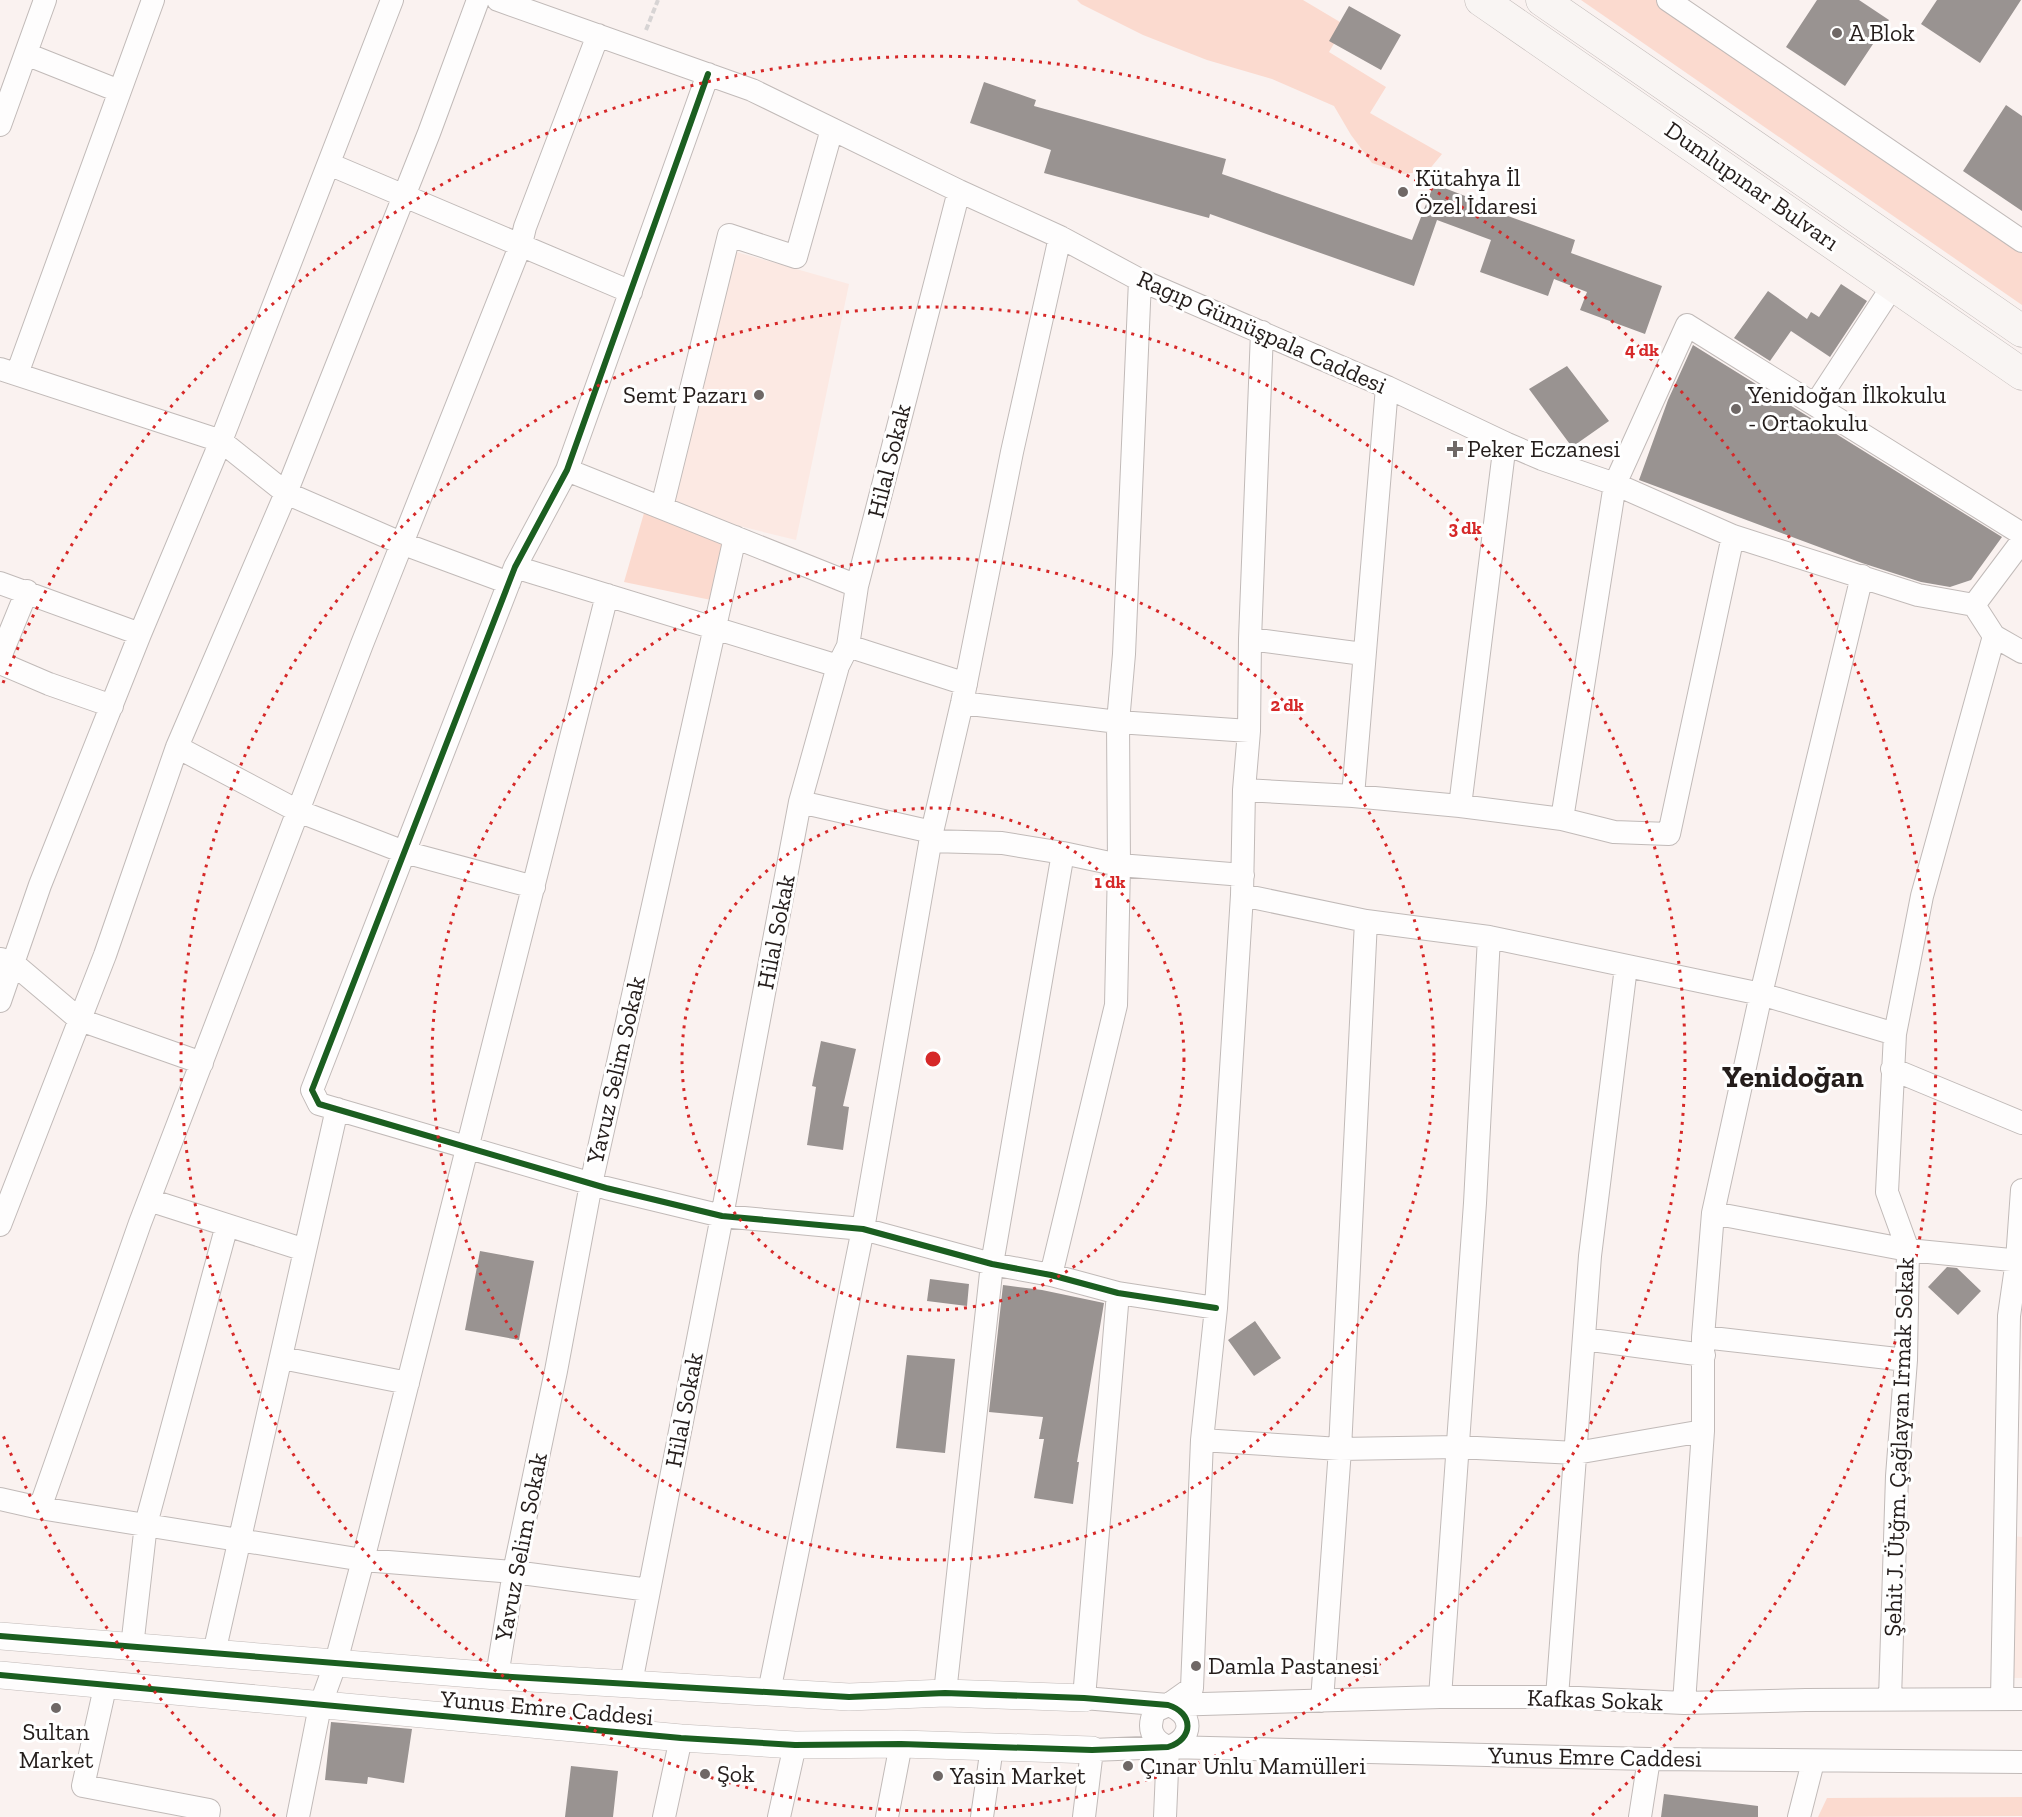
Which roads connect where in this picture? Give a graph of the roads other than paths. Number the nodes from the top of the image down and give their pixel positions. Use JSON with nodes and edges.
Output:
{"nodes":[{"id":1,"x":45,"y":0,"type":"edge"},
{"id":2,"x":153,"y":0,"type":"edge"},
{"id":3,"x":392,"y":0,"type":"edge"},
{"id":4,"x":478,"y":0,"type":"edge"},
{"id":5,"x":498,"y":0,"type":"edge"},
{"id":6,"x":1481,"y":0,"type":"edge"},
{"id":7,"x":1542,"y":0,"type":"edge"},
{"id":8,"x":1668,"y":0,"type":"edge"},
{"id":9,"x":598,"y":35,"type":"junction"},
{"id":10,"x":26,"y":54,"type":"junction"},
{"id":11,"x":708,"y":74,"type":"junction"},
{"id":12,"x":119,"y":91,"type":"junction"},
{"id":13,"x":0,"y":125,"type":"edge"},
{"id":14,"x":832,"y":129,"type":"junction"},
{"id":15,"x":329,"y":164,"type":"junction"},
{"id":16,"x":959,"y":191,"type":"junction"},
{"id":17,"x":404,"y":196,"type":"junction"},
{"id":18,"x":1060,"y":237,"type":"junction"},
{"id":19,"x":2022,"y":241,"type":"edge"},
{"id":20,"x":521,"y":244,"type":"junction"},
{"id":21,"x":1140,"y":280,"type":"junction"},
{"id":22,"x":1894,"y":284,"type":"junction"},
{"id":23,"x":631,"y":292,"type":"junction"},
{"id":24,"x":2022,"y":331,"type":"edge"},
{"id":25,"x":1262,"y":332,"type":"junction"},
{"id":26,"x":9,"y":372,"type":"edge"},
{"id":27,"x":2022,"y":374,"type":"edge"},
{"id":28,"x":1387,"y":387,"type":"junction"},
{"id":29,"x":1815,"y":405,"type":"junction"},
{"id":30,"x":221,"y":441,"type":"junction"},
{"id":31,"x":1505,"y":443,"type":"junction"},
{"id":32,"x":567,"y":470,"type":"junction"},
{"id":33,"x":1615,"y":484,"type":"junction"},
{"id":34,"x":286,"y":493,"type":"junction"},
{"id":35,"x":662,"y":507,"type":"junction"},
{"id":36,"x":1733,"y":536,"type":"junction"},
{"id":37,"x":735,"y":537,"type":"junction"},
{"id":38,"x":2021,"y":542,"type":"edge"},
{"id":39,"x":401,"y":543,"type":"junction"},
{"id":40,"x":512,"y":575,"type":"junction"},
{"id":41,"x":1862,"y":576,"type":"junction"},
{"id":42,"x":0,"y":583,"type":"edge"},
{"id":43,"x":857,"y":585,"type":"junction"},
{"id":44,"x":27,"y":591,"type":"junction"},
{"id":45,"x":607,"y":595,"type":"junction"},
{"id":46,"x":1974,"y":605,"type":"junction"},
{"id":47,"x":716,"y":629,"type":"junction"},
{"id":48,"x":140,"y":633,"type":"junction"},
{"id":49,"x":1994,"y":636,"type":"junction"},
{"id":50,"x":1250,"y":639,"type":"junction"},
{"id":51,"x":2022,"y":652,"type":"edge"},
{"id":52,"x":1364,"y":654,"type":"junction"},
{"id":53,"x":843,"y":656,"type":"junction"},
{"id":54,"x":0,"y":657,"type":"edge"},
{"id":55,"x":0,"y":663,"type":"edge"},
{"id":56,"x":964,"y":693,"type":"junction"},
{"id":57,"x":112,"y":706,"type":"junction"},
{"id":58,"x":1118,"y":722,"type":"junction"},
{"id":59,"x":1249,"y":731,"type":"junction"},
{"id":60,"x":177,"y":747,"type":"junction"},
{"id":61,"x":1244,"y":790,"type":"junction"},
{"id":62,"x":1353,"y":796,"type":"junction"},
{"id":63,"x":800,"y":802,"type":"junction"},
{"id":64,"x":1460,"y":806,"type":"junction"},
{"id":65,"x":298,"y":811,"type":"junction"},
{"id":66,"x":1562,"y":819,"type":"junction"},
{"id":67,"x":931,"y":836,"type":"junction"},
{"id":68,"x":404,"y":852,"type":"junction"},
{"id":69,"x":1063,"y":853,"type":"junction"},
{"id":70,"x":1119,"y":865,"type":"junction"},
{"id":71,"x":1242,"y":885,"type":"junction"},
{"id":72,"x":534,"y":887,"type":"junction"},
{"id":73,"x":1366,"y":921,"type":"junction"},
{"id":74,"x":1489,"y":937,"type":"junction"},
{"id":75,"x":7,"y":961,"type":"edge"},
{"id":76,"x":1626,"y":967,"type":"junction"},
{"id":77,"x":1761,"y":994,"type":"junction"},
{"id":78,"x":0,"y":1001,"type":"edge"},
{"id":79,"x":80,"y":1020,"type":"junction"},
{"id":80,"x":1895,"y":1034,"type":"junction"},
{"id":81,"x":202,"y":1063,"type":"junction"},
{"id":82,"x":1892,"y":1069,"type":"junction"},
{"id":83,"x":337,"y":1109,"type":"junction"},
{"id":84,"x":2022,"y":1123,"type":"edge"},
{"id":85,"x":468,"y":1148,"type":"junction"},
{"id":86,"x":591,"y":1184,"type":"junction"},
{"id":87,"x":2022,"y":1190,"type":"edge"},
{"id":88,"x":149,"y":1200,"type":"junction"},
{"id":89,"x":1713,"y":1213,"type":"junction"},
{"id":90,"x":722,"y":1216,"type":"junction"},
{"id":91,"x":227,"y":1225,"type":"junction"},
{"id":92,"x":0,"y":1226,"type":"edge"},
{"id":93,"x":863,"y":1229,"type":"junction"},
{"id":94,"x":305,"y":1250,"type":"junction"},
{"id":95,"x":1908,"y":1250,"type":"junction"},
{"id":96,"x":2019,"y":1261,"type":"edge"},
{"id":97,"x":992,"y":1264,"type":"junction"},
{"id":98,"x":1051,"y":1275,"type":"junction"},
{"id":99,"x":1118,"y":1293,"type":"junction"},
{"id":100,"x":1216,"y":1308,"type":"junction"},
{"id":101,"x":1584,"y":1339,"type":"junction"},
{"id":102,"x":1704,"y":1346,"type":"junction"},
{"id":103,"x":282,"y":1358,"type":"junction"},
{"id":104,"x":1906,"y":1360,"type":"junction"},
{"id":105,"x":408,"y":1383,"type":"junction"},
{"id":106,"x":1703,"y":1431,"type":"junction"},
{"id":107,"x":1202,"y":1440,"type":"junction"},
{"id":108,"x":1457,"y":1446,"type":"junction"},
{"id":109,"x":1340,"y":1449,"type":"junction"},
{"id":110,"x":1576,"y":1453,"type":"junction"},
{"id":111,"x":0,"y":1499,"type":"edge"},
{"id":112,"x":39,"y":1508,"type":"junction"},
{"id":113,"x":2013,"y":1523,"type":"edge"},
{"id":114,"x":146,"y":1524,"type":"junction"},
{"id":115,"x":241,"y":1540,"type":"junction"},
{"id":116,"x":363,"y":1560,"type":"junction"},
{"id":117,"x":514,"y":1572,"type":"junction"},
{"id":118,"x":649,"y":1590,"type":"junction"},
{"id":119,"x":0,"y":1636,"type":"edge"},
{"id":120,"x":132,"y":1647,"type":"junction"},
{"id":121,"x":214,"y":1653,"type":"junction"},
{"id":122,"x":336,"y":1662,"type":"junction"},
{"id":123,"x":0,"y":1675,"type":"edge"},
{"id":124,"x":497,"y":1676,"type":"junction"},
{"id":125,"x":106,"y":1683,"type":"junction"},
{"id":126,"x":631,"y":1683,"type":"junction"},
{"id":127,"x":770,"y":1692,"type":"junction"},
{"id":128,"x":945,"y":1693,"type":"junction"},
{"id":129,"x":1440,"y":1697,"type":"junction"},
{"id":130,"x":1557,"y":1697,"type":"junction"},
{"id":131,"x":1084,"y":1698,"type":"junction"},
{"id":132,"x":1890,"y":1699,"type":"junction"},
{"id":133,"x":2012,"y":1699,"type":"edge"},
{"id":134,"x":1322,"y":1701,"type":"junction"},
{"id":135,"x":1684,"y":1703,"type":"junction"},
{"id":136,"x":1168,"y":1705,"type":"junction"},
{"id":137,"x":320,"y":1706,"type":"junction"},
{"id":138,"x":681,"y":1738,"type":"junction"},
{"id":139,"x":901,"y":1744,"type":"junction"},
{"id":140,"x":795,"y":1745,"type":"junction"},
{"id":141,"x":992,"y":1747,"type":"junction"},
{"id":142,"x":1168,"y":1747,"type":"junction"},
{"id":143,"x":1092,"y":1750,"type":"junction"},
{"id":144,"x":1649,"y":1759,"type":"junction"},
{"id":145,"x":1813,"y":1762,"type":"junction"},
{"id":146,"x":2022,"y":1762,"type":"edge"},
{"id":147,"x":208,"y":1817,"type":"edge"},
{"id":148,"x":298,"y":1817,"type":"edge"},
{"id":149,"x":664,"y":1817,"type":"edge"},
{"id":150,"x":779,"y":1817,"type":"edge"},
{"id":151,"x":887,"y":1817,"type":"edge"},
{"id":152,"x":982,"y":1817,"type":"edge"},
{"id":153,"x":1084,"y":1817,"type":"edge"},
{"id":154,"x":1165,"y":1817,"type":"edge"},
{"id":155,"x":1640,"y":1817,"type":"edge"},
{"id":156,"x":1798,"y":1817,"type":"edge"}],
"edges":[{"from":1,"to":10,"type":"street"},
{"from":2,"to":12,"type":"street"},
{"from":3,"to":15,"type":"street"},
{"from":4,"to":17,"type":"street"},
{"from":5,"to":9,"type":"street","name":"Ragıp Gümüşpala Caddesi"},
{"from":6,"to":22,"type":"main road","name":"Dumlupınar Bulvarı"},
{"from":7,"to":24,"type":"main road","name":"Dumlupınar Bulvarı"},
{"from":8,"to":19,"type":"street"},
{"from":9,"to":11,"type":"street","name":"Ragıp Gümüşpala Caddesi"},
{"from":9,"to":20,"type":"street"},
{"from":10,"to":12,"type":"street"},
{"from":10,"to":13,"type":"street"},
{"from":11,"to":14,"type":"street","name":"Ragıp Gümüşpala Caddesi"},
{"from":11,"to":23,"type":"street"},
{"from":12,"to":26,"type":"street"},
{"from":14,"to":16,"type":"street","name":"Ragıp Gümüşpala Caddesi"},
{"from":14,"to":35,"type":"street"},
{"from":15,"to":17,"type":"street"},
{"from":15,"to":30,"type":"street"},
{"from":16,"to":18,"type":"street","name":"Ragıp Gümüşpala Caddesi"},
{"from":16,"to":43,"type":"street","name":"Hilal Sokak"},
{"from":17,"to":20,"type":"street"},
{"from":17,"to":34,"type":"street"},
{"from":18,"to":21,"type":"street","name":"Ragıp Gümüşpala Caddesi"},
{"from":18,"to":56,"type":"street"},
{"from":20,"to":23,"type":"street"},
{"from":20,"to":39,"type":"street"},
{"from":21,"to":25,"type":"street","name":"Ragıp Gümüşpala Caddesi"},
{"from":21,"to":58,"type":"street"},
{"from":22,"to":27,"type":"main road","name":"Dumlupınar Bulvarı"},
{"from":22,"to":29,"type":"street"},
{"from":23,"to":32,"type":"street"},
{"from":25,"to":28,"type":"street","name":"Ragıp Gümüşpala Caddesi"},
{"from":25,"to":50,"type":"street"},
{"from":26,"to":30,"type":"street"},
{"from":28,"to":31,"type":"street","name":"Ragıp Gümüşpala Caddesi"},
{"from":28,"to":52,"type":"street"},
{"from":29,"to":33,"type":"street"},
{"from":29,"to":38,"type":"street"},
{"from":30,"to":34,"type":"street"},
{"from":30,"to":48,"type":"street"},
{"from":31,"to":33,"type":"street","name":"Ragıp Gümüşpala Caddesi"},
{"from":31,"to":64,"type":"street"},
{"from":32,"to":35,"type":"street"},
{"from":32,"to":40,"type":"street"},
{"from":33,"to":36,"type":"street","name":"Ragıp Gümüşpala Caddesi"},
{"from":33,"to":66,"type":"street"},
{"from":34,"to":39,"type":"street"},
{"from":34,"to":60,"type":"street"},
{"from":35,"to":37,"type":"street"},
{"from":36,"to":41,"type":"street","name":"Ragıp Gümüşpala Caddesi"},
{"from":36,"to":66,"type":"street"},
{"from":37,"to":43,"type":"street"},
{"from":37,"to":47,"type":"street","name":"Yavuz Selim Sokak"},
{"from":38,"to":46,"type":"street"},
{"from":39,"to":40,"type":"street"},
{"from":39,"to":65,"type":"street"},
{"from":40,"to":45,"type":"street"},
{"from":40,"to":68,"type":"street"},
{"from":41,"to":46,"type":"street","name":"Ragıp Gümüşpala Caddesi"},
{"from":41,"to":77,"type":"street"},
{"from":42,"to":44,"type":"street"},
{"from":43,"to":53,"type":"street","name":"Hilal Sokak"},
{"from":44,"to":48,"type":"street"},
{"from":44,"to":54,"type":"street"},
{"from":45,"to":47,"type":"street"},
{"from":45,"to":72,"type":"street"},
{"from":46,"to":49,"type":"street"},
{"from":47,"to":53,"type":"street"},
{"from":47,"to":86,"type":"street","name":"Yavuz Selim Sokak"},
{"from":48,"to":57,"type":"street"},
{"from":49,"to":51,"type":"street"},
{"from":49,"to":80,"type":"street","name":"Şehit J. Ütğm. Çağlayan Irmak Sokak"},
{"from":50,"to":52,"type":"street"},
{"from":50,"to":59,"type":"street"},
{"from":52,"to":62,"type":"street"},
{"from":53,"to":56,"type":"street"},
{"from":53,"to":63,"type":"street","name":"Hilal Sokak"},
{"from":55,"to":57,"type":"street"},
{"from":56,"to":58,"type":"street"},
{"from":56,"to":67,"type":"street"},
{"from":57,"to":75,"type":"street"},
{"from":58,"to":59,"type":"street"},
{"from":58,"to":70,"type":"street"},
{"from":59,"to":61,"type":"street"},
{"from":60,"to":65,"type":"street"},
{"from":60,"to":79,"type":"street"},
{"from":61,"to":62,"type":"street"},
{"from":61,"to":71,"type":"street"},
{"from":62,"to":64,"type":"street"},
{"from":63,"to":67,"type":"street"},
{"from":63,"to":90,"type":"street","name":"Hilal Sokak"},
{"from":64,"to":66,"type":"street"},
{"from":65,"to":68,"type":"street"},
{"from":65,"to":81,"type":"street"},
{"from":67,"to":69,"type":"street"},
{"from":67,"to":93,"type":"street"},
{"from":68,"to":72,"type":"street"},
{"from":68,"to":83,"type":"street"},
{"from":69,"to":70,"type":"street"},
{"from":69,"to":97,"type":"street"},
{"from":70,"to":71,"type":"street"},
{"from":70,"to":98,"type":"street"},
{"from":71,"to":73,"type":"street"},
{"from":71,"to":100,"type":"street"},
{"from":72,"to":85,"type":"street"},
{"from":73,"to":74,"type":"street"},
{"from":73,"to":109,"type":"street"},
{"from":74,"to":76,"type":"street"},
{"from":74,"to":108,"type":"street"},
{"from":75,"to":78,"type":"street"},
{"from":75,"to":79,"type":"street"},
{"from":76,"to":77,"type":"street"},
{"from":76,"to":101,"type":"street"},
{"from":77,"to":80,"type":"street"},
{"from":77,"to":89,"type":"street"},
{"from":79,"to":81,"type":"street"},
{"from":79,"to":92,"type":"street"},
{"from":80,"to":82,"type":"street","name":"Şehit J. Ütğm. Çağlayan Irmak Sokak"},
{"from":81,"to":88,"type":"street"},
{"from":82,"to":84,"type":"street"},
{"from":82,"to":95,"type":"street","name":"Şehit J. Ütğm. Çağlayan Irmak Sokak"},
{"from":83,"to":85,"type":"street"},
{"from":83,"to":94,"type":"street"},
{"from":85,"to":86,"type":"street"},
{"from":85,"to":105,"type":"street"},
{"from":86,"to":90,"type":"street"},
{"from":86,"to":117,"type":"street","name":"Yavuz Selim Sokak"},
{"from":87,"to":96,"type":"street"},
{"from":88,"to":91,"type":"street"},
{"from":88,"to":112,"type":"street"},
{"from":89,"to":95,"type":"street"},
{"from":89,"to":102,"type":"street"},
{"from":90,"to":93,"type":"street"},
{"from":90,"to":118,"type":"street","name":"Hilal Sokak"},
{"from":91,"to":94,"type":"street"},
{"from":91,"to":114,"type":"street"},
{"from":93,"to":97,"type":"street"},
{"from":93,"to":127,"type":"street"},
{"from":94,"to":103,"type":"street"},
{"from":95,"to":96,"type":"street"},
{"from":95,"to":104,"type":"street","name":"Şehit J. Ütğm. Çağlayan Irmak Sokak"},
{"from":96,"to":113,"type":"street"},
{"from":97,"to":98,"type":"street"},
{"from":97,"to":128,"type":"street"},
{"from":98,"to":99,"type":"street"},
{"from":99,"to":100,"type":"street"},
{"from":99,"to":131,"type":"street"},
{"from":100,"to":107,"type":"street"},
{"from":101,"to":102,"type":"street"},
{"from":101,"to":110,"type":"street"},
{"from":102,"to":104,"type":"street"},
{"from":102,"to":106,"type":"street"},
{"from":103,"to":105,"type":"street"},
{"from":103,"to":115,"type":"street"},
{"from":104,"to":132,"type":"street","name":"Şehit J. Ütğm. Çağlayan Irmak Sokak"},
{"from":105,"to":116,"type":"street"},
{"from":106,"to":110,"type":"street"},
{"from":106,"to":135,"type":"street"},
{"from":107,"to":109,"type":"street"},
{"from":107,"to":136,"type":"street"},
{"from":108,"to":109,"type":"street"},
{"from":108,"to":110,"type":"street"},
{"from":108,"to":129,"type":"street"},
{"from":109,"to":134,"type":"street"},
{"from":110,"to":130,"type":"street"},
{"from":111,"to":112,"type":"street"},
{"from":112,"to":114,"type":"street"},
{"from":113,"to":133,"type":"street"},
{"from":114,"to":115,"type":"street"},
{"from":114,"to":120,"type":"street"},
{"from":115,"to":116,"type":"street"},
{"from":115,"to":121,"type":"street"},
{"from":116,"to":117,"type":"street"},
{"from":116,"to":122,"type":"street"},
{"from":117,"to":118,"type":"street"},
{"from":117,"to":124,"type":"street","name":"Yavuz Selim Sokak"},
{"from":118,"to":126,"type":"street","name":"Hilal Sokak"},
{"from":119,"to":120,"type":"street"},
{"from":120,"to":121,"type":"street"},
{"from":121,"to":122,"type":"street"},
{"from":122,"to":124,"type":"street"},
{"from":122,"to":137,"type":"street"},
{"from":123,"to":125,"type":"street","name":"Yunus Emre Caddesi"},
{"from":124,"to":126,"type":"street"},
{"from":125,"to":137,"type":"street","name":"Yunus Emre Caddesi"},
{"from":125,"to":147,"type":"street"},
{"from":126,"to":127,"type":"street"},
{"from":127,"to":128,"type":"street"},
{"from":128,"to":131,"type":"street"},
{"from":129,"to":130,"type":"street","name":"Kafkas Sokak"},
{"from":129,"to":134,"type":"street","name":"Kafkas Sokak"},
{"from":130,"to":135,"type":"street","name":"Kafkas Sokak"},
{"from":131,"to":136,"type":"street","name":"Kafkas Sokak"},
{"from":132,"to":133,"type":"street","name":"Kafkas Sokak"},
{"from":132,"to":135,"type":"street","name":"Kafkas Sokak"},
{"from":134,"to":136,"type":"street","name":"Kafkas Sokak"},
{"from":136,"to":142,"type":"street"},
{"from":137,"to":138,"type":"street","name":"Yunus Emre Caddesi"},
{"from":137,"to":148,"type":"street"},
{"from":138,"to":140,"type":"street","name":"Yunus Emre Caddesi"},
{"from":138,"to":149,"type":"street"},
{"from":139,"to":140,"type":"street","name":"Yunus Emre Caddesi"},
{"from":139,"to":141,"type":"street","name":"Yunus Emre Caddesi"},
{"from":139,"to":151,"type":"street"},
{"from":140,"to":150,"type":"street"},
{"from":141,"to":143,"type":"street","name":"Yunus Emre Caddesi"},
{"from":141,"to":152,"type":"street"},
{"from":142,"to":143,"type":"street","name":"Yunus Emre Caddesi"},
{"from":142,"to":144,"type":"street","name":"Yunus Emre Caddesi"},
{"from":142,"to":154,"type":"street"},
{"from":143,"to":153,"type":"street"},
{"from":144,"to":145,"type":"street","name":"Yunus Emre Caddesi"},
{"from":144,"to":155,"type":"street"},
{"from":145,"to":146,"type":"street","name":"Yunus Emre Caddesi"},
{"from":145,"to":156,"type":"street"}]}
